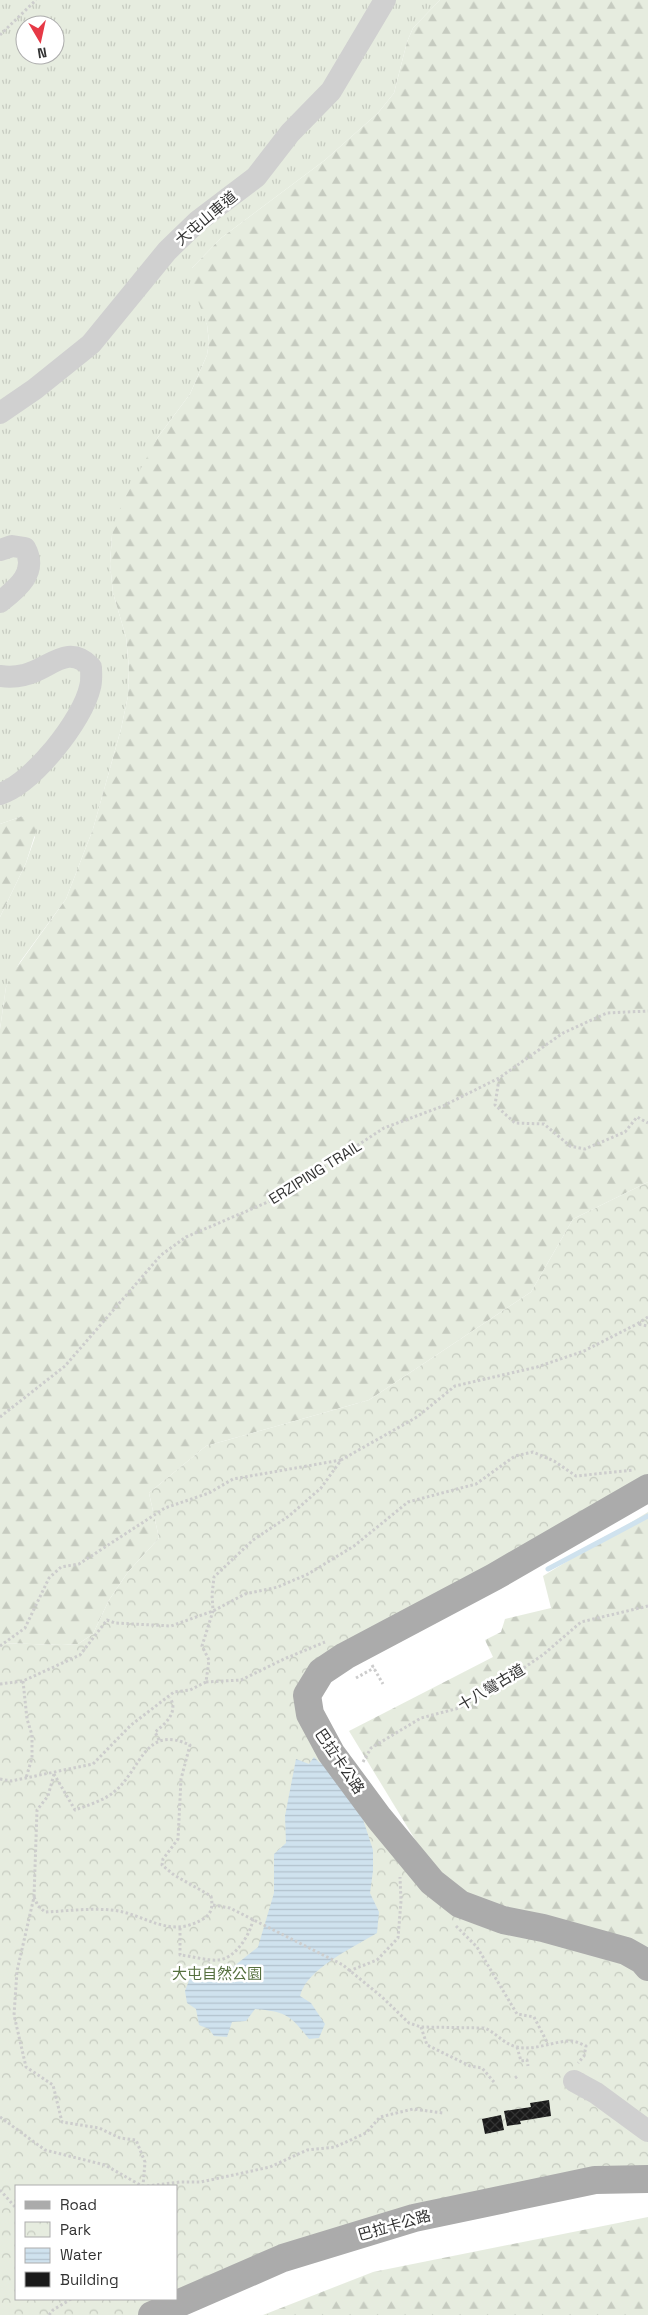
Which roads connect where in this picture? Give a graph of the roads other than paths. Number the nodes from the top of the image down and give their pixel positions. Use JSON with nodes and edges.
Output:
{"nodes":[{"id":1,"x":384,"y":0,"type":"edge"},
{"id":2,"x":0,"y":413,"type":"edge"},
{"id":3,"x":0,"y":550,"type":"edge"},
{"id":4,"x":0,"y":602,"type":"edge"},
{"id":5,"x":0,"y":676,"type":"edge"},
{"id":6,"x":0,"y":794,"type":"edge"},
{"id":7,"x":643,"y":1479,"type":"edge"},
{"id":8,"x":648,"y":1967,"type":"edge"},
{"id":9,"x":574,"y":2074,"type":"road end"},
{"id":10,"x":648,"y":2132,"type":"edge"},
{"id":11,"x":648,"y":2179,"type":"edge"},
{"id":12,"x":152,"y":2315,"type":"edge"}],
"edges":[{"from":1,"to":2,"type":"lane","name":"大屯山車道"},
{"from":3,"to":4,"type":"lane"},
{"from":5,"to":6,"type":"lane"},
{"from":7,"to":8,"type":"main road","name":"巴拉卡公路"},
{"from":9,"to":10,"type":"lane"},
{"from":11,"to":12,"type":"main road","name":"巴拉卡公路"}]}
